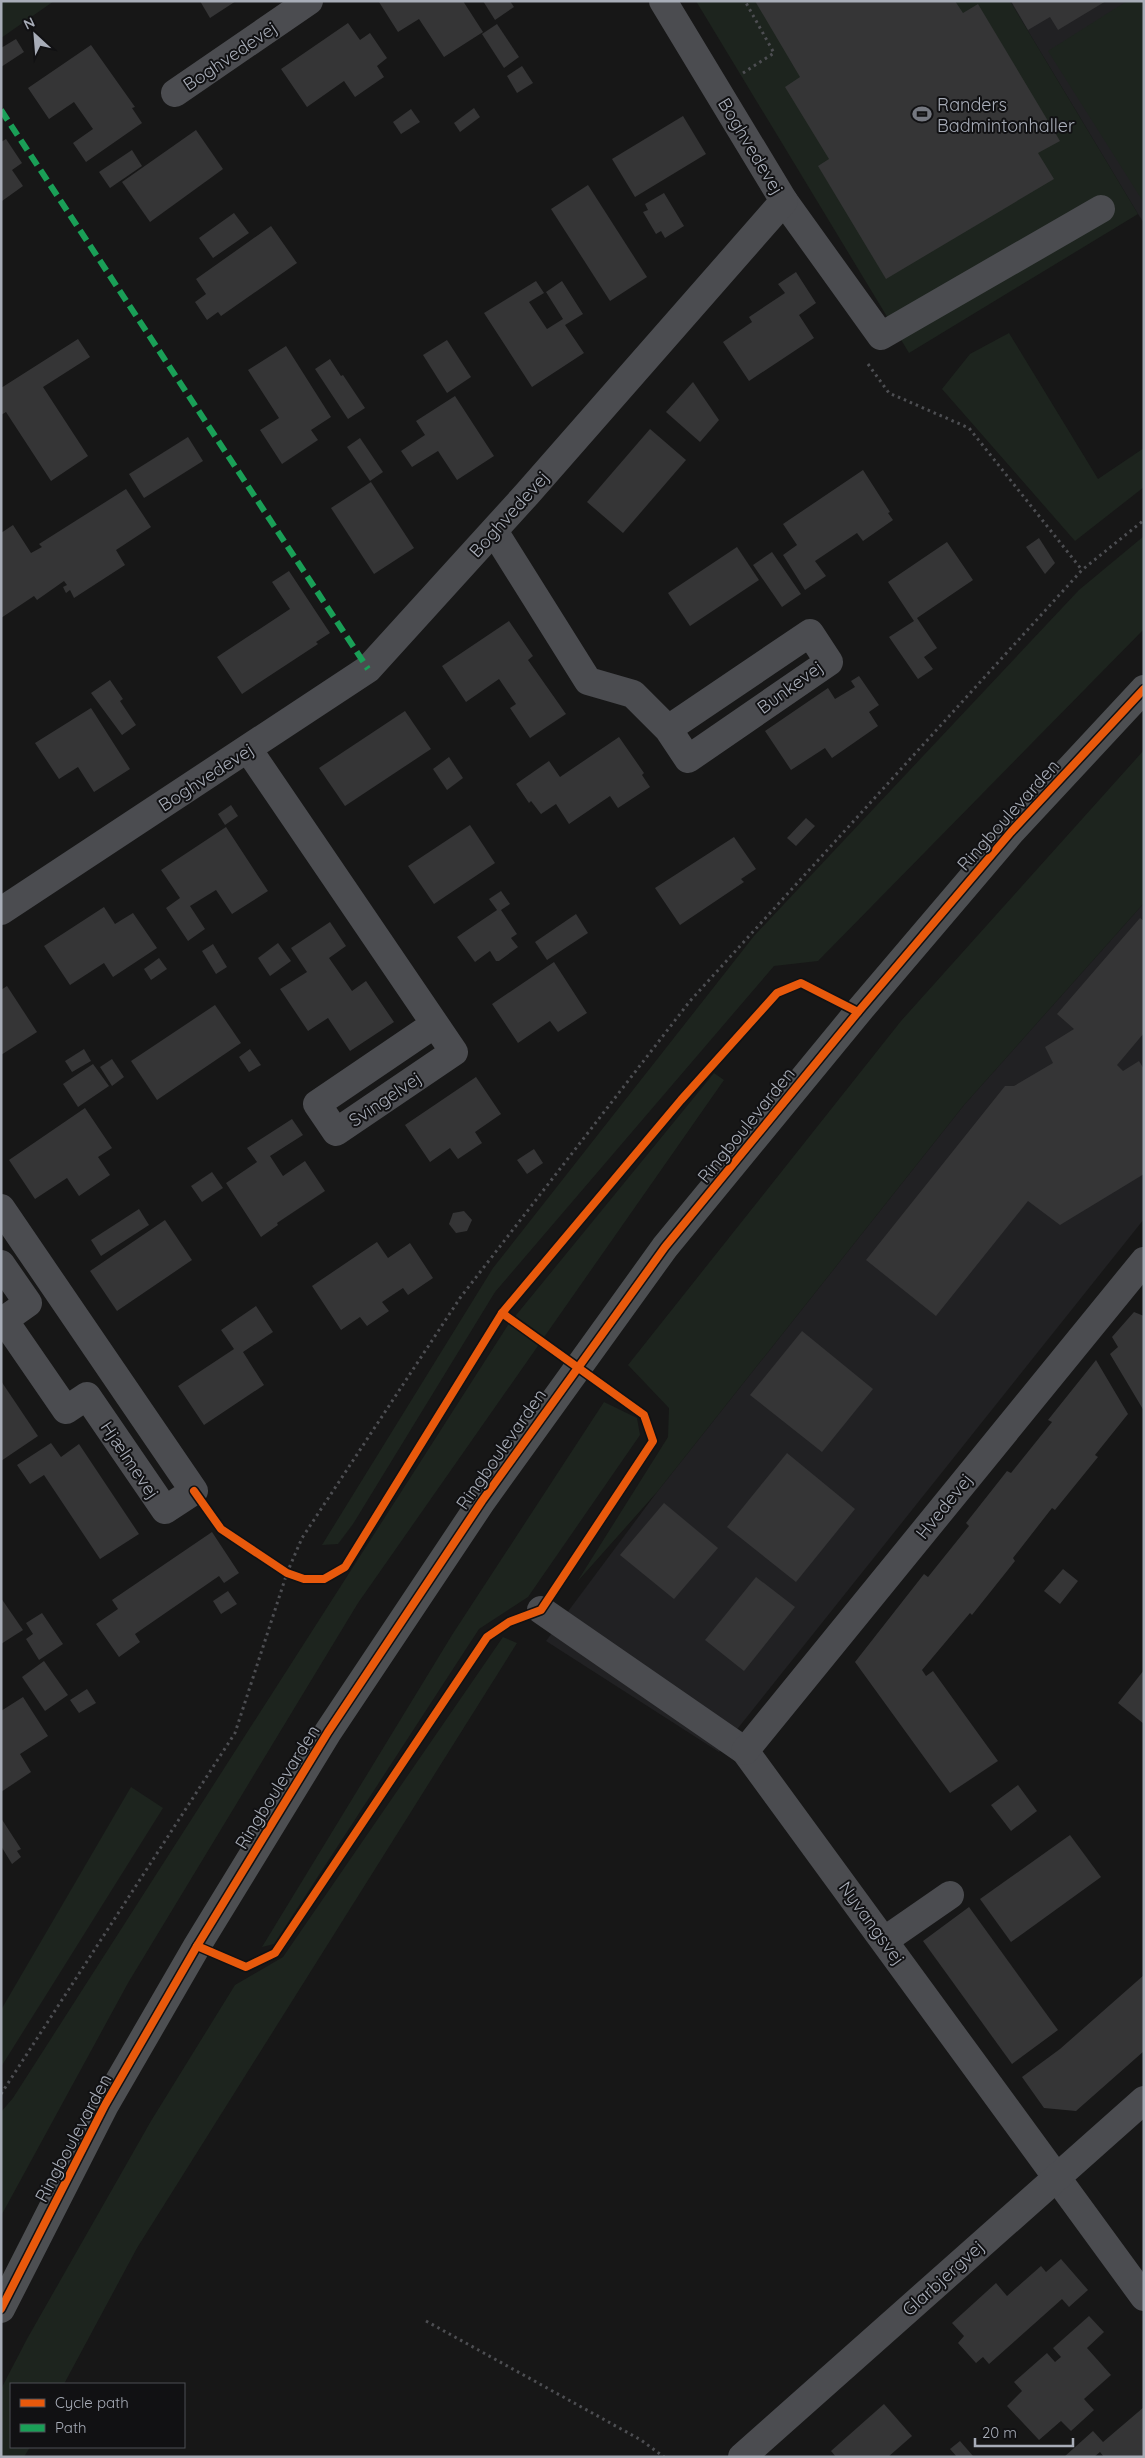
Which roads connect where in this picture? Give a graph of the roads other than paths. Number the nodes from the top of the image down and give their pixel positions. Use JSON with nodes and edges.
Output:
{"nodes":[{"id":1,"x":309,"y":1,"type":"edge"},
{"id":2,"x":663,"y":1,"type":"edge"},
{"id":3,"x":175,"y":93,"type":"dead end"},
{"id":4,"x":784,"y":201,"type":"junction"},
{"id":5,"x":1101,"y":209,"type":"dead end"},
{"id":6,"x":494,"y":531,"type":"junction"},
{"id":7,"x":1144,"y":689,"type":"edge"},
{"id":8,"x":668,"y":729,"type":"junction"},
{"id":9,"x":248,"y":749,"type":"junction"},
{"id":10,"x":1,"y":911,"type":"edge"},
{"id":11,"x":435,"y":1024,"type":"junction"},
{"id":12,"x":1,"y":1208,"type":"edge"},
{"id":13,"x":1144,"y":1261,"type":"edge"},
{"id":14,"x":1,"y":1264,"type":"edge"},
{"id":15,"x":541,"y":1610,"type":"dead end"},
{"id":16,"x":745,"y":1751,"type":"junction"},
{"id":17,"x":950,"y":1895,"type":"dead end"},
{"id":18,"x":885,"y":1940,"type":"junction"},
{"id":19,"x":1144,"y":2100,"type":"edge"},
{"id":20,"x":1056,"y":2177,"type":"junction"},
{"id":21,"x":1144,"y":2297,"type":"edge"},
{"id":22,"x":1,"y":2309,"type":"edge"},
{"id":23,"x":742,"y":2457,"type":"edge"}],
"edges":[{"from":1,"to":3,"type":"street","name":"Boghvedevej"},
{"from":2,"to":4,"type":"street","name":"Boghvedevej"},
{"from":4,"to":5,"type":"street"},
{"from":4,"to":6,"type":"street","name":"Boghvedevej"},
{"from":6,"to":8,"type":"street","name":"Bunkevej"},
{"from":6,"to":9,"type":"street","name":"Boghvedevej"},
{"from":7,"to":22,"type":"main road","name":"Ringboulevarden"},
{"from":8,"to":8,"type":"street","name":"Bunkevej"},
{"from":9,"to":10,"type":"street","name":"Boghvedevej"},
{"from":9,"to":11,"type":"street","name":"Svingelvej"},
{"from":11,"to":11,"type":"street","name":"Svingelvej"},
{"from":12,"to":14,"type":"street","name":"Hjælmevej"},
{"from":13,"to":16,"type":"street","name":"Hvedevej"},
{"from":15,"to":16,"type":"street","name":"Nyvangsvej"},
{"from":16,"to":18,"type":"street","name":"Nyvangsvej"},
{"from":17,"to":18,"type":"street"},
{"from":18,"to":20,"type":"street","name":"Nyvangsvej"},
{"from":19,"to":20,"type":"street","name":"Glarbjergvej"},
{"from":20,"to":21,"type":"street","name":"Nyvangsvej"},
{"from":20,"to":23,"type":"street","name":"Glarbjergvej"}]}
